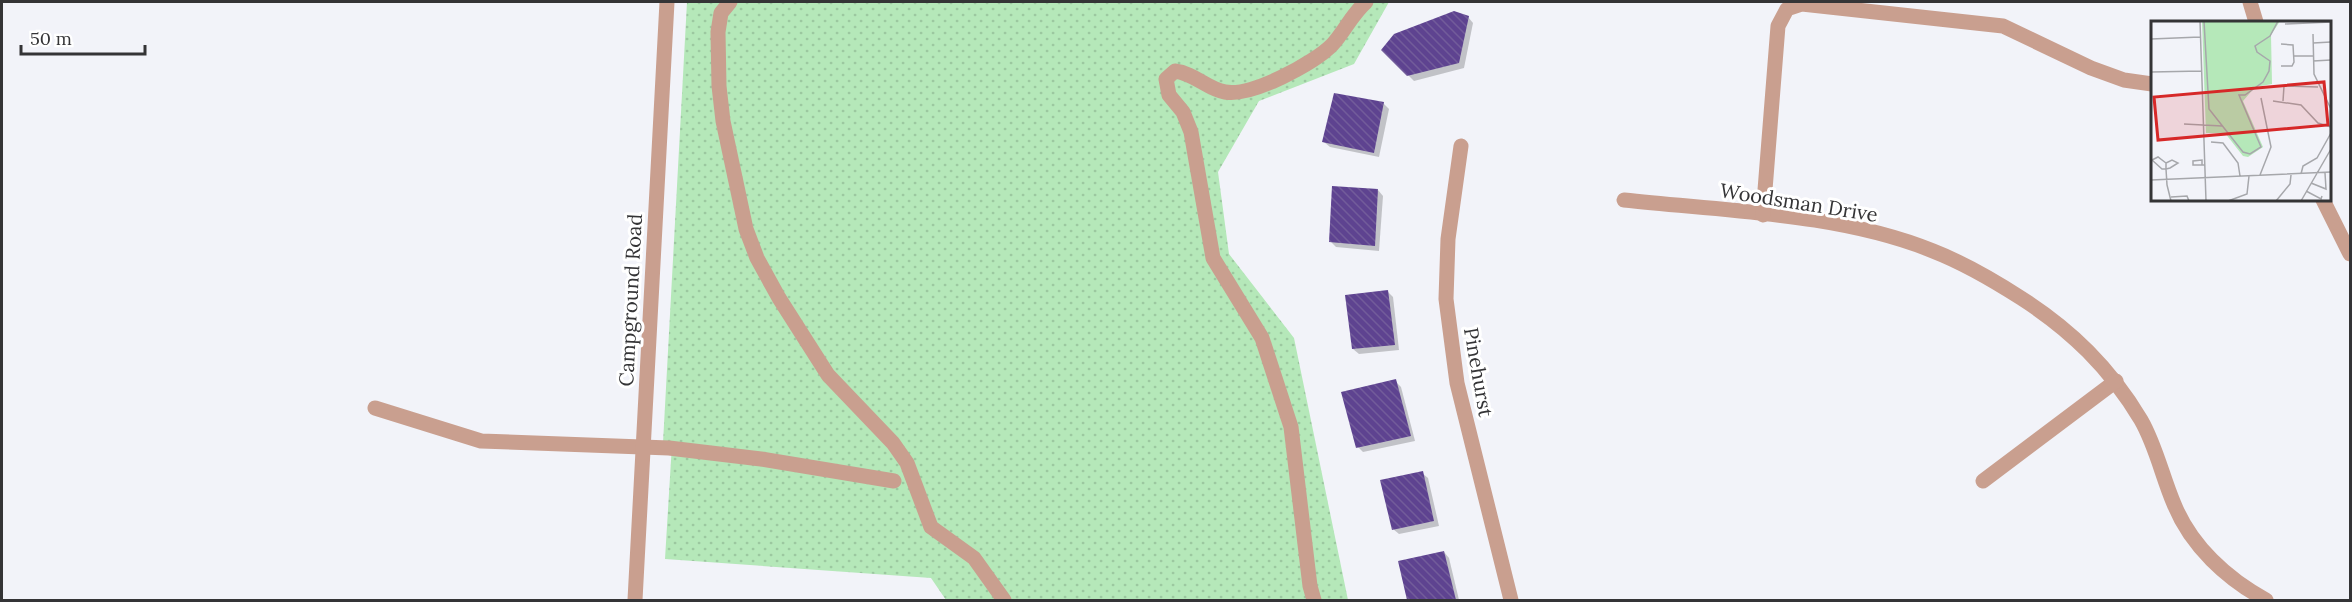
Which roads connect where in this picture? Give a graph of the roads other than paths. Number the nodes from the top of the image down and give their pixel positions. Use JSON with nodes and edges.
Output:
{"nodes":[{"id":1,"x":667,"y":2,"type":"edge"},
{"id":2,"x":730,"y":2,"type":"edge"},
{"id":3,"x":1366,"y":2,"type":"edge"},
{"id":4,"x":2250,"y":2,"type":"edge"},
{"id":5,"x":2256,"y":21,"type":"edge"},
{"id":6,"x":2151,"y":84,"type":"edge"},
{"id":7,"x":1461,"y":146,"type":"dead end"},
{"id":8,"x":1624,"y":200,"type":"dead end"},
{"id":9,"x":2324,"y":201,"type":"edge"},
{"id":10,"x":1763,"y":215,"type":"junction"},
{"id":11,"x":2350,"y":254,"type":"edge"},
{"id":12,"x":2116,"y":381,"type":"junction"},
{"id":13,"x":375,"y":408,"type":"dead end"},
{"id":14,"x":643,"y":447,"type":"junction"},
{"id":15,"x":894,"y":481,"type":"dead end"},
{"id":16,"x":1983,"y":481,"type":"dead end"},
{"id":17,"x":635,"y":600,"type":"edge"},
{"id":18,"x":1004,"y":600,"type":"edge"},
{"id":19,"x":1314,"y":600,"type":"edge"},
{"id":20,"x":1511,"y":600,"type":"edge"},
{"id":21,"x":2266,"y":600,"type":"edge"}],
"edges":[{"from":1,"to":14,"type":"street","name":"Campground Road"},
{"from":2,"to":18,"type":"street"},
{"from":3,"to":19,"type":"street"},
{"from":4,"to":5,"type":"street"},
{"from":6,"to":10,"type":"street"},
{"from":7,"to":20,"type":"street","name":"Pinehurst"},
{"from":8,"to":10,"type":"street","name":"Woodsman Drive"},
{"from":9,"to":11,"type":"street"},
{"from":10,"to":12,"type":"street","name":"Woodsman Drive"},
{"from":12,"to":16,"type":"street"},
{"from":12,"to":21,"type":"street","name":"Woodsman Drive"},
{"from":13,"to":14,"type":"street"},
{"from":14,"to":15,"type":"street"},
{"from":14,"to":17,"type":"street","name":"Campground Road"}]}
